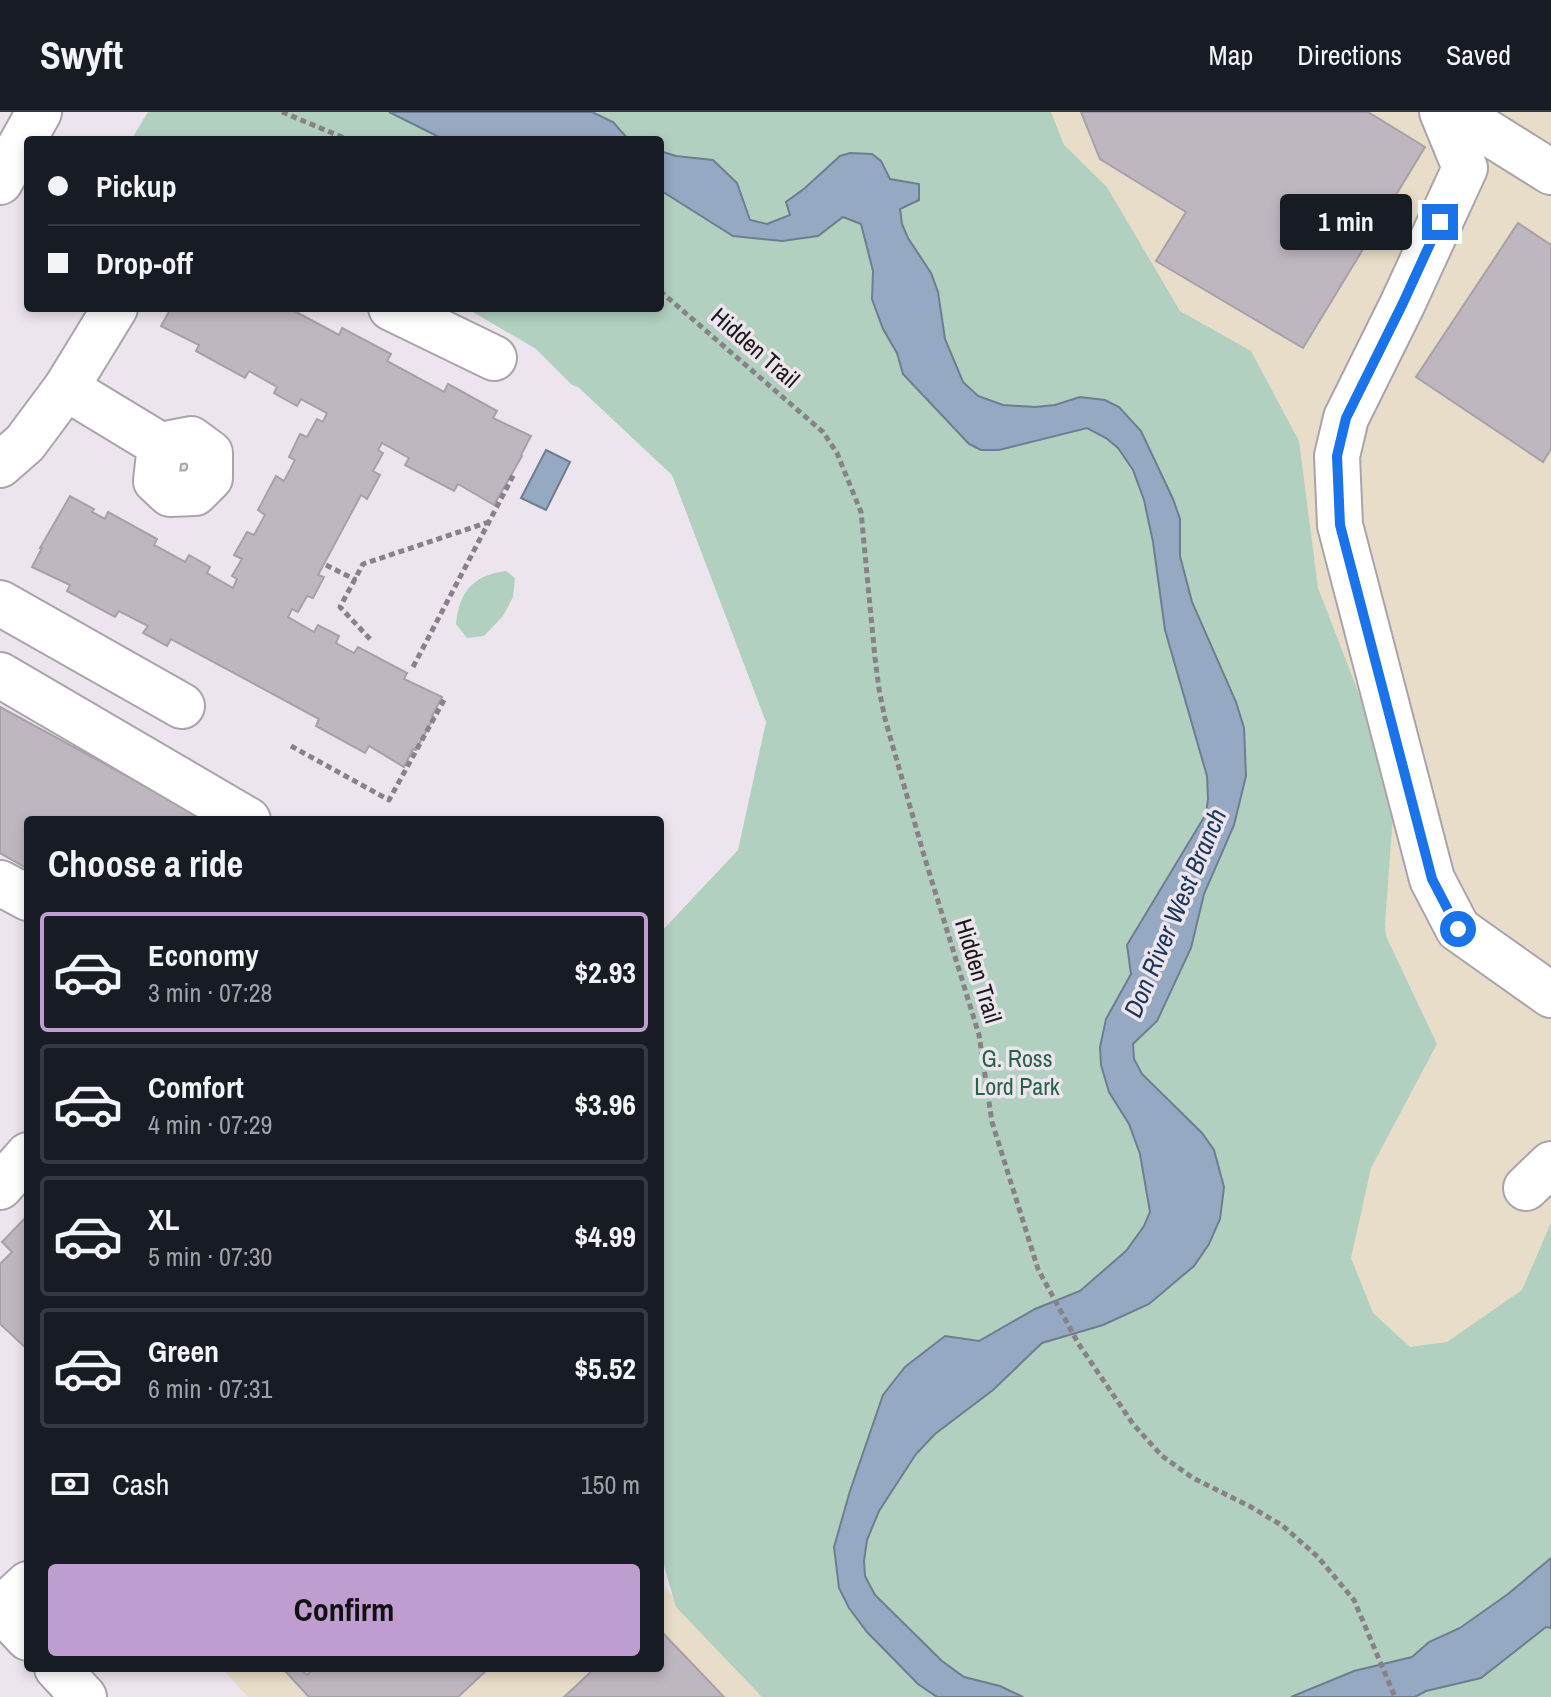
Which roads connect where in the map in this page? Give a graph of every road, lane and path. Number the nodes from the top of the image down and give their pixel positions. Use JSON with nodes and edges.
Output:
{"nodes":[{"id":1,"x":39,"y":112,"type":"edge"},
{"id":2,"x":282,"y":112,"type":"edge"},
{"id":3,"x":1442,"y":112,"type":"edge"},
{"id":4,"x":1455,"y":112,"type":"edge"},
{"id":5,"x":26,"y":136,"type":"edge"},
{"id":6,"x":339,"y":136,"type":"edge"},
{"id":7,"x":24,"y":139,"type":"edge"},
{"id":8,"x":1551,"y":172,"type":"edge"},
{"id":9,"x":0,"y":182,"type":"edge"},
{"id":10,"x":664,"y":294,"type":"edge"},
{"id":11,"x":113,"y":312,"type":"edge"},
{"id":12,"x":399,"y":312,"type":"edge"},
{"id":13,"x":494,"y":358,"type":"dead end"},
{"id":14,"x":66,"y":388,"type":"junction"},
{"id":15,"x":160,"y":445,"type":"dead end"},
{"id":16,"x":0,"y":465,"type":"edge"},
{"id":17,"x":514,"y":474,"type":"dead end"},
{"id":18,"x":489,"y":522,"type":"junction"},
{"id":19,"x":326,"y":565,"type":"dead end"},
{"id":20,"x":356,"y":580,"type":"junction"},
{"id":21,"x":0,"y":603,"type":"edge"},
{"id":22,"x":370,"y":639,"type":"dead end"},
{"id":23,"x":413,"y":667,"type":"dead end"},
{"id":24,"x":0,"y":675,"type":"edge"},
{"id":25,"x":444,"y":700,"type":"dead end"},
{"id":26,"x":182,"y":706,"type":"dead end"},
{"id":27,"x":291,"y":746,"type":"dead end"},
{"id":28,"x":241,"y":816,"type":"edge"},
{"id":29,"x":0,"y":883,"type":"edge"},
{"id":30,"x":24,"y":896,"type":"edge"},
{"id":31,"x":1551,"y":995,"type":"edge"},
{"id":32,"x":24,"y":1160,"type":"edge"},
{"id":33,"x":0,"y":1187,"type":"edge"},
{"id":34,"x":24,"y":1588,"type":"edge"},
{"id":35,"x":0,"y":1609,"type":"edge"},
{"id":36,"x":24,"y":1634,"type":"edge"},
{"id":37,"x":61,"y":1672,"type":"edge"},
{"id":38,"x":84,"y":1697,"type":"edge"},
{"id":39,"x":1395,"y":1697,"type":"edge"}],
"edges":[{"from":1,"to":5,"type":"main road"},
{"from":2,"to":6,"type":"path"},
{"from":3,"to":31,"type":"main road"},
{"from":4,"to":8,"type":"main road"},
{"from":7,"to":9,"type":"main road"},
{"from":10,"to":39,"type":"path","name":"Hidden Trail"},
{"from":11,"to":14,"type":"main road"},
{"from":12,"to":13,"type":"main road"},
{"from":14,"to":15,"type":"main road"},
{"from":14,"to":16,"type":"main road"},
{"from":17,"to":18,"type":"path"},
{"from":18,"to":20,"type":"path"},
{"from":18,"to":23,"type":"path"},
{"from":19,"to":20,"type":"path"},
{"from":20,"to":22,"type":"path"},
{"from":21,"to":26,"type":"main road"},
{"from":24,"to":28,"type":"main road"},
{"from":25,"to":27,"type":"path"},
{"from":29,"to":30,"type":"main road"},
{"from":32,"to":33,"type":"main road"},
{"from":34,"to":35,"type":"main road"},
{"from":35,"to":36,"type":"main road"},
{"from":37,"to":38,"type":"main road"}]}
